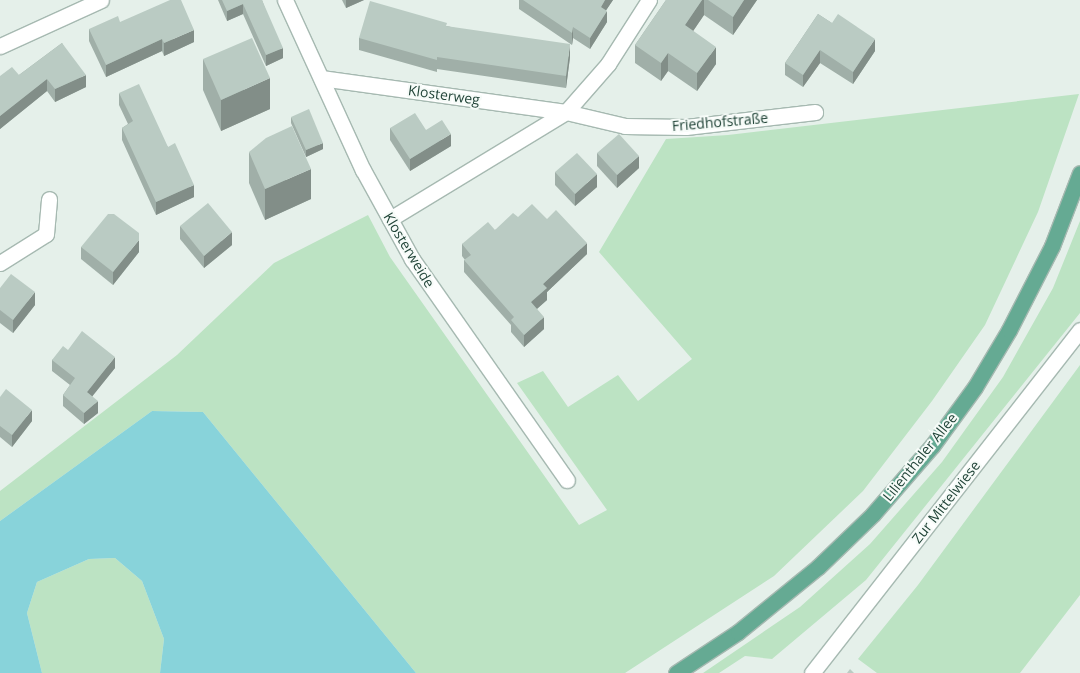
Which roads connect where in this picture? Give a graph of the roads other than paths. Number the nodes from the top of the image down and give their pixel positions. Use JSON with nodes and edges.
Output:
{"nodes":[{"id":1,"x":101,"y":0,"type":"edge"},
{"id":2,"x":286,"y":0,"type":"edge"},
{"id":3,"x":649,"y":0,"type":"edge"},
{"id":4,"x":0,"y":46,"type":"edge"},
{"id":5,"x":321,"y":78,"type":"junction"},
{"id":6,"x":566,"y":112,"type":"junction"},
{"id":7,"x":814,"y":112,"type":"dead end"},
{"id":8,"x":1080,"y":173,"type":"edge"},
{"id":9,"x":49,"y":199,"type":"dead end"},
{"id":10,"x":390,"y":219,"type":"junction"},
{"id":11,"x":0,"y":263,"type":"edge"},
{"id":12,"x":1080,"y":330,"type":"edge"},
{"id":13,"x":567,"y":480,"type":"dead end"},
{"id":14,"x":676,"y":673,"type":"edge"},
{"id":15,"x":812,"y":673,"type":"edge"}],
"edges":[{"from":1,"to":4,"type":"street"},
{"from":2,"to":5,"type":"street","name":"Klosterweide"},
{"from":3,"to":6,"type":"street"},
{"from":5,"to":6,"type":"street","name":"Klosterweg"},
{"from":5,"to":10,"type":"street","name":"Klosterweide"},
{"from":6,"to":7,"type":"street","name":"Friedhofstraße"},
{"from":6,"to":10,"type":"street"},
{"from":8,"to":14,"type":"main road","name":"Lilienthaler Allee"},
{"from":9,"to":11,"type":"street"},
{"from":10,"to":13,"type":"street","name":"Klosterweide"},
{"from":12,"to":15,"type":"street","name":"Zur Mittelwiese"}]}
